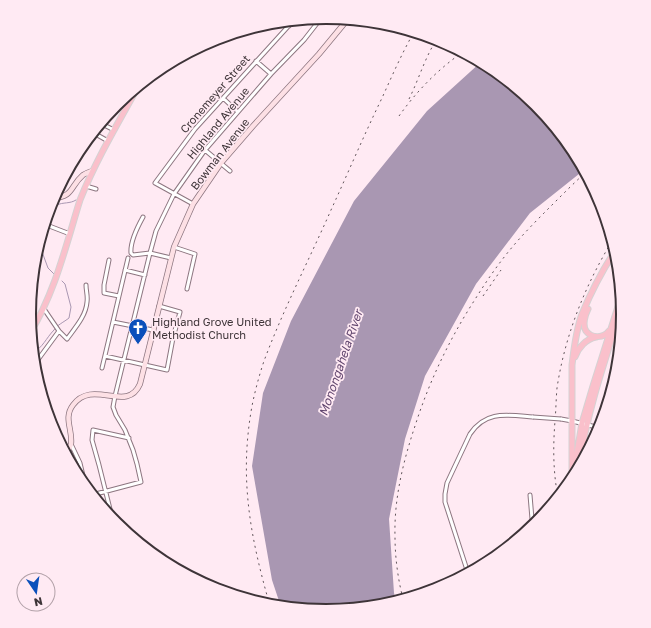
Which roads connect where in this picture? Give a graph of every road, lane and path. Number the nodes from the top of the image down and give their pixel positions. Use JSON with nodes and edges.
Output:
{"nodes":[{"id":1,"x":316,"y":25,"type":"edge"},
{"id":2,"x":343,"y":25,"type":"edge"},
{"id":3,"x":289,"y":26,"type":"edge"},
{"id":4,"x":256,"y":61,"type":"junction"},
{"id":5,"x":271,"y":74,"type":"junction"},
{"id":6,"x":132,"y":98,"type":"edge"},
{"id":7,"x":223,"y":98,"type":"junction"},
{"id":8,"x":238,"y":112,"type":"junction"},
{"id":9,"x":105,"y":125,"type":"edge"},
{"id":10,"x":114,"y":130,"type":"junction"},
{"id":11,"x":97,"y":135,"type":"edge"},
{"id":12,"x":108,"y":141,"type":"junction"},
{"id":13,"x":205,"y":150,"type":"junction"},
{"id":14,"x":221,"y":163,"type":"junction"},
{"id":15,"x":92,"y":171,"type":"junction"},
{"id":16,"x":230,"y":171,"type":"dead end"},
{"id":17,"x":86,"y":186,"type":"junction"},
{"id":18,"x":96,"y":189,"type":"dead end"},
{"id":19,"x":174,"y":194,"type":"junction"},
{"id":20,"x":60,"y":198,"type":"edge"},
{"id":21,"x":193,"y":204,"type":"junction"},
{"id":22,"x":143,"y":217,"type":"dead end"},
{"id":23,"x":50,"y":225,"type":"edge"},
{"id":24,"x":70,"y":234,"type":"junction"},
{"id":25,"x":174,"y":247,"type":"junction"},
{"id":26,"x":150,"y":253,"type":"junction"},
{"id":27,"x":128,"y":258,"type":"dead end"},
{"id":28,"x":171,"y":258,"type":"junction"},
{"id":29,"x":610,"y":259,"type":"edge"},
{"id":30,"x":109,"y":260,"type":"dead end"},
{"id":31,"x":611,"y":263,"type":"edge"},
{"id":32,"x":125,"y":270,"type":"junction"},
{"id":33,"x":145,"y":275,"type":"junction"},
{"id":34,"x":86,"y":285,"type":"dead end"},
{"id":35,"x":187,"y":289,"type":"dead end"},
{"id":36,"x":119,"y":296,"type":"junction"},
{"id":37,"x":160,"y":306,"type":"junction"},
{"id":38,"x":44,"y":309,"type":"junction"},
{"id":39,"x":616,"y":312,"type":"edge"},
{"id":40,"x":113,"y":322,"type":"junction"},
{"id":41,"x":36,"y":323,"type":"edge"},
{"id":42,"x":133,"y":326,"type":"junction"},
{"id":43,"x":611,"y":326,"type":"junction"},
{"id":44,"x":615,"y":329,"type":"edge"},
{"id":45,"x":58,"y":330,"type":"junction"},
{"id":46,"x":153,"y":330,"type":"junction"},
{"id":47,"x":596,"y":337,"type":"junction"},
{"id":48,"x":105,"y":356,"type":"junction"},
{"id":49,"x":39,"y":358,"type":"edge"},
{"id":50,"x":124,"y":360,"type":"junction"},
{"id":51,"x":145,"y":365,"type":"junction"},
{"id":52,"x":572,"y":365,"type":"junction"},
{"id":53,"x":102,"y":368,"type":"dead end"},
{"id":54,"x":115,"y":396,"type":"junction"},
{"id":55,"x":572,"y":421,"type":"junction"},
{"id":56,"x":584,"y":424,"type":"junction"},
{"id":57,"x":593,"y":426,"type":"edge"},
{"id":58,"x":128,"y":438,"type":"junction"},
{"id":59,"x":71,"y":444,"type":"junction"},
{"id":60,"x":69,"y":449,"type":"edge"},
{"id":61,"x":582,"y":449,"type":"edge"},
{"id":62,"x":576,"y":461,"type":"edge"},
{"id":63,"x":572,"y":467,"type":"edge"},
{"id":64,"x":82,"y":472,"type":"edge"},
{"id":65,"x":106,"y":492,"type":"junction"},
{"id":66,"x":97,"y":494,"type":"edge"},
{"id":67,"x":530,"y":495,"type":"dead end"},
{"id":68,"x":110,"y":508,"type":"edge"},
{"id":69,"x":532,"y":518,"type":"edge"},
{"id":70,"x":466,"y":567,"type":"edge"}],
"edges":[{"from":1,"to":5,"type":"street","name":"Highland Avenue"},
{"from":2,"to":14,"type":"main road","name":"Bowman Avenue"},
{"from":3,"to":4,"type":"street","name":"Cronemeyer Street"},
{"from":4,"to":5,"type":"street"},
{"from":4,"to":7,"type":"street","name":"Cronemeyer Street"},
{"from":5,"to":8,"type":"street","name":"Highland Avenue"},
{"from":6,"to":10,"type":"main road"},
{"from":7,"to":8,"type":"street"},
{"from":7,"to":19,"type":"street","name":"Cronemeyer Street"},
{"from":8,"to":13,"type":"street","name":"Highland Avenue"},
{"from":9,"to":10,"type":"street"},
{"from":10,"to":12,"type":"main road"},
{"from":11,"to":12,"type":"street"},
{"from":12,"to":15,"type":"main road"},
{"from":13,"to":14,"type":"street"},
{"from":13,"to":19,"type":"street","name":"Highland Avenue"},
{"from":14,"to":16,"type":"street"},
{"from":14,"to":21,"type":"main road","name":"Bowman Avenue"},
{"from":15,"to":17,"type":"main road"},
{"from":15,"to":20,"type":"main road"},
{"from":17,"to":18,"type":"street"},
{"from":17,"to":24,"type":"main road"},
{"from":19,"to":21,"type":"street"},
{"from":19,"to":26,"type":"street","name":"Highland Avenue"},
{"from":21,"to":25,"type":"main road","name":"Bowman Avenue"},
{"from":22,"to":26,"type":"street"},
{"from":23,"to":24,"type":"street"},
{"from":24,"to":38,"type":"main road"},
{"from":25,"to":28,"type":"main road","name":"Bowman Avenue"},
{"from":25,"to":35,"type":"street"},
{"from":26,"to":28,"type":"street"},
{"from":26,"to":33,"type":"street","name":"Highland Avenue"},
{"from":27,"to":32,"type":"street"},
{"from":28,"to":37,"type":"main road","name":"Bowman Avenue"},
{"from":29,"to":52,"type":"main road"},
{"from":30,"to":36,"type":"street"},
{"from":31,"to":47,"type":"main road"},
{"from":32,"to":33,"type":"street"},
{"from":32,"to":36,"type":"street"},
{"from":33,"to":42,"type":"street","name":"Highland Avenue"},
{"from":34,"to":45,"type":"street"},
{"from":36,"to":40,"type":"street"},
{"from":37,"to":46,"type":"main road","name":"Bowman Avenue"},
{"from":37,"to":51,"type":"street"},
{"from":38,"to":41,"type":"main road"},
{"from":38,"to":45,"type":"street"},
{"from":39,"to":43,"type":"main road"},
{"from":40,"to":42,"type":"street"},
{"from":40,"to":48,"type":"street"},
{"from":42,"to":46,"type":"street"},
{"from":42,"to":50,"type":"street","name":"Highland Avenue"},
{"from":43,"to":47,"type":"main road"},
{"from":43,"to":56,"type":"main road"},
{"from":44,"to":56,"type":"main road"},
{"from":45,"to":49,"type":"street"},
{"from":46,"to":51,"type":"main road","name":"Bowman Avenue"},
{"from":47,"to":52,"type":"main road"},
{"from":48,"to":50,"type":"street"},
{"from":48,"to":53,"type":"street"},
{"from":50,"to":51,"type":"street"},
{"from":50,"to":54,"type":"street","name":"Highland Avenue"},
{"from":51,"to":54,"type":"main road","name":"Bowman Avenue"},
{"from":52,"to":55,"type":"main road"},
{"from":54,"to":58,"type":"street","name":"Highland Avenue"},
{"from":54,"to":59,"type":"main road","name":"Bowman Avenue"},
{"from":55,"to":56,"type":"street"},
{"from":55,"to":63,"type":"main road"},
{"from":55,"to":70,"type":"street","bridge":true},
{"from":56,"to":57,"type":"street"},
{"from":56,"to":61,"type":"main road"},
{"from":56,"to":62,"type":"main road"},
{"from":58,"to":65,"type":"street","name":"Highland Avenue"},
{"from":58,"to":65,"type":"street"},
{"from":59,"to":60,"type":"main road"},
{"from":59,"to":64,"type":"street"},
{"from":65,"to":66,"type":"street"},
{"from":65,"to":68,"type":"street"},
{"from":67,"to":69,"type":"street"}]}
